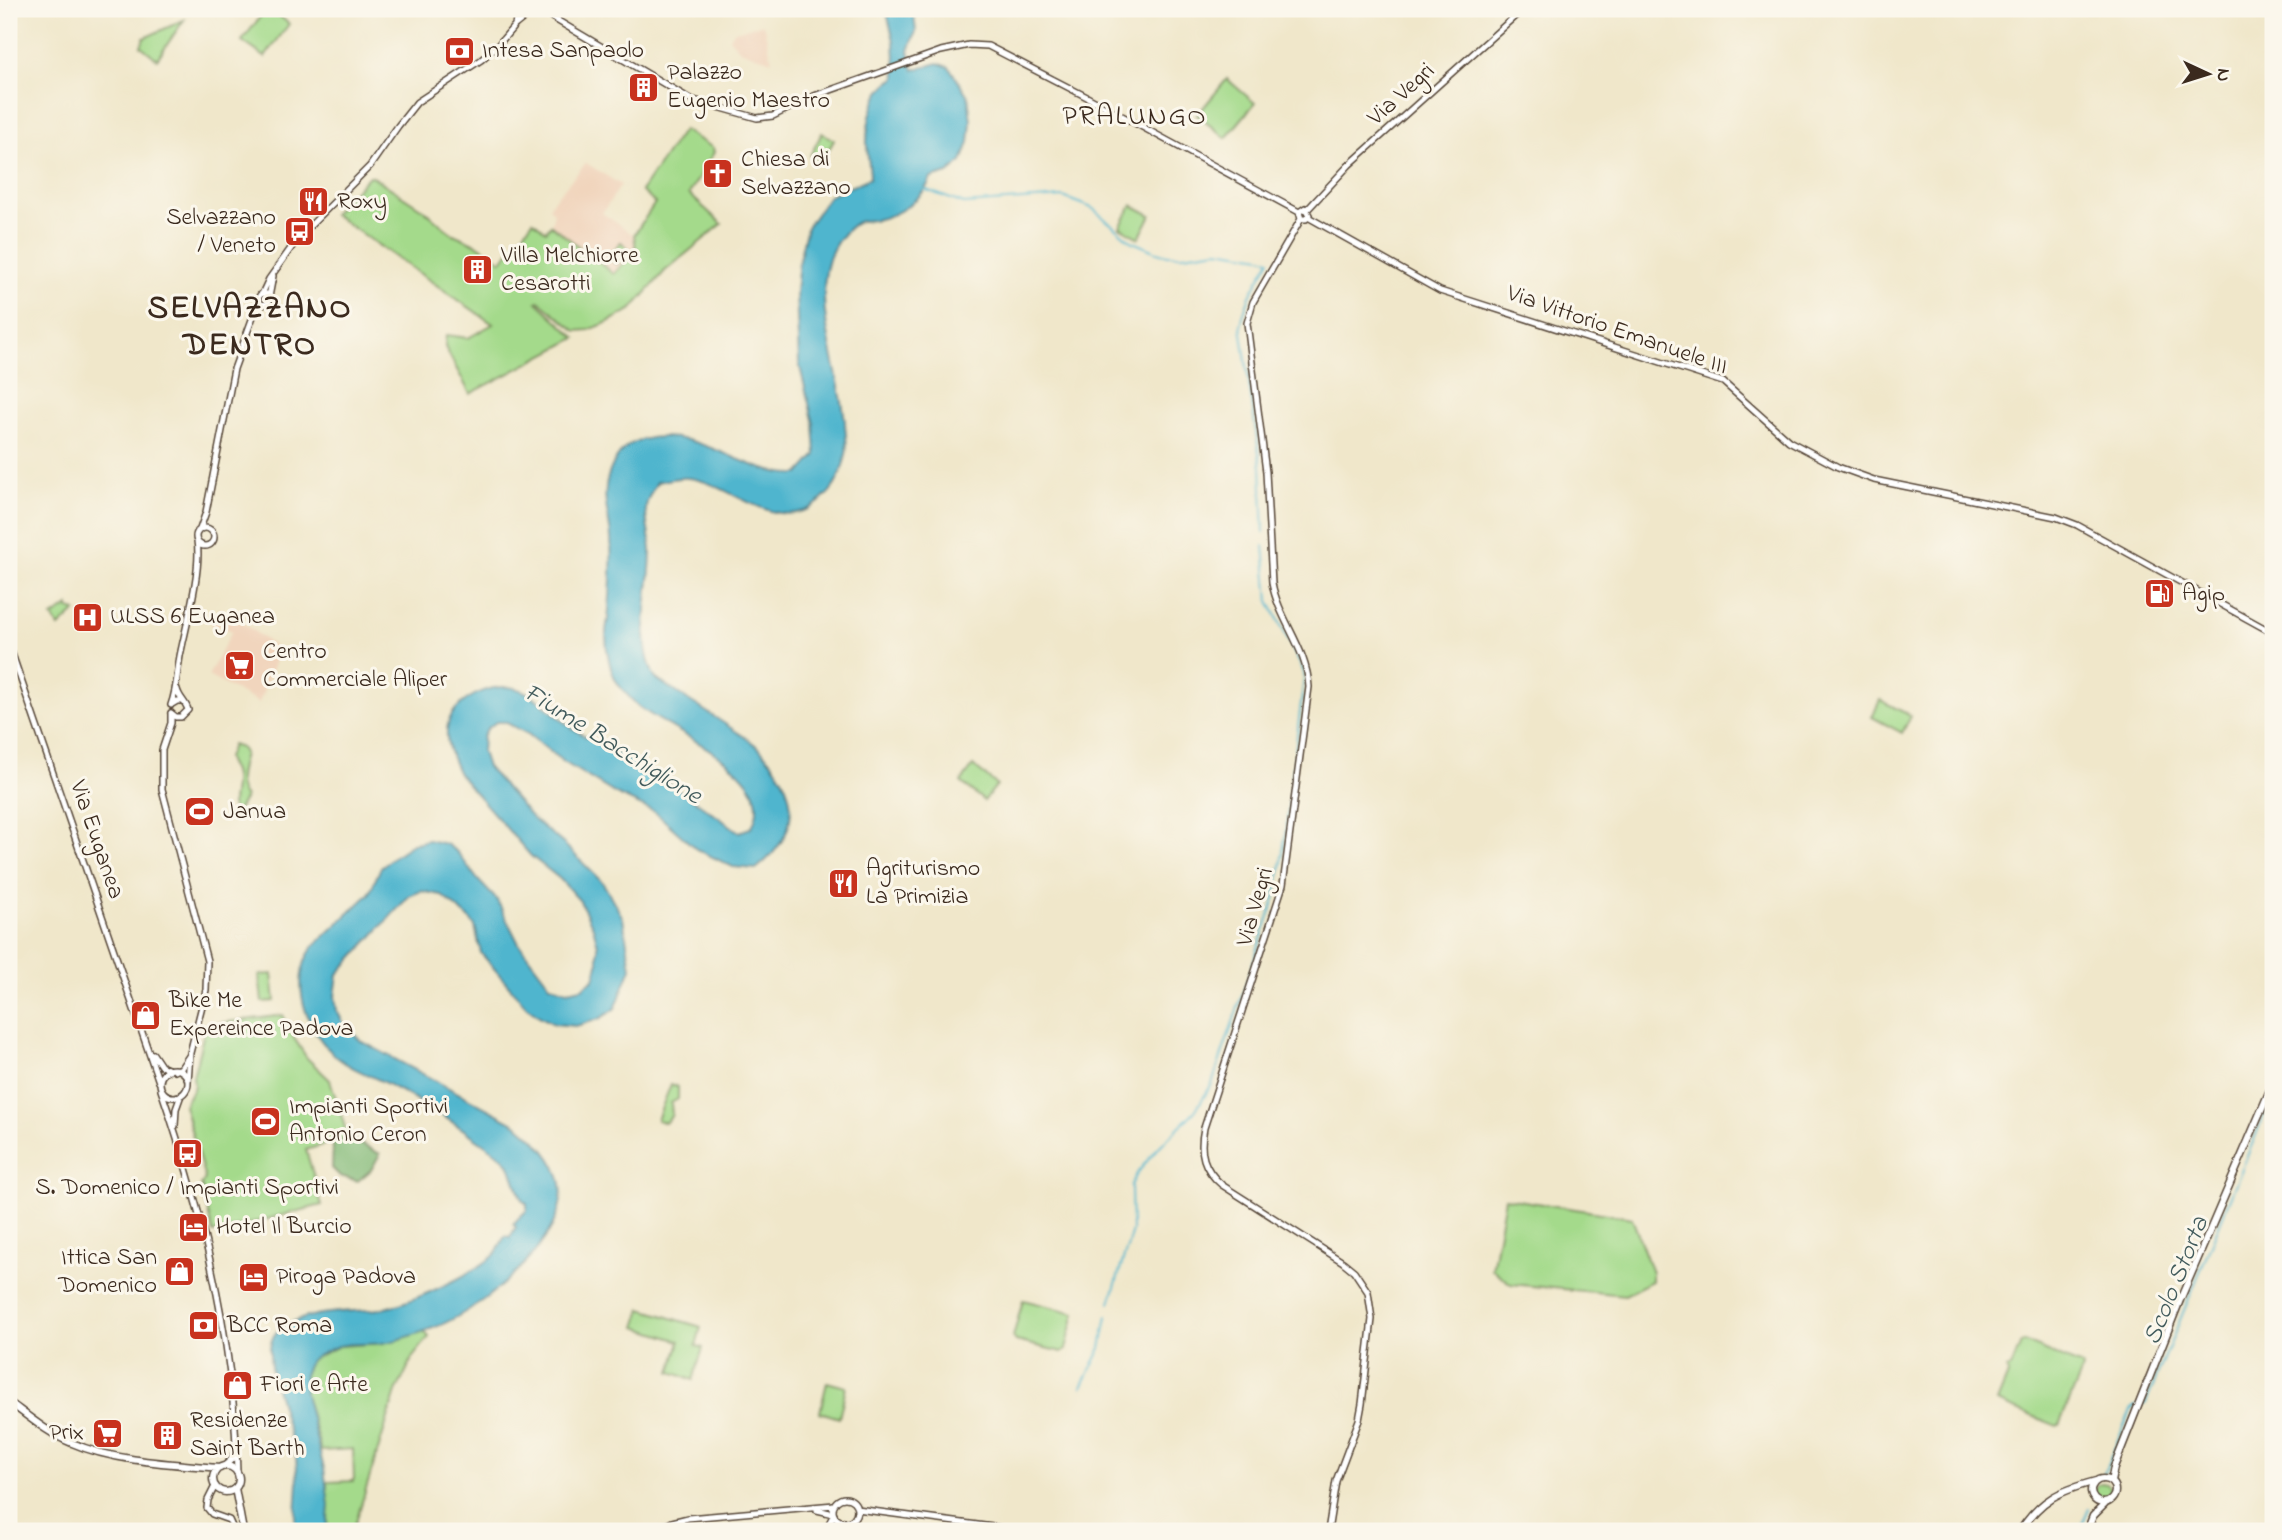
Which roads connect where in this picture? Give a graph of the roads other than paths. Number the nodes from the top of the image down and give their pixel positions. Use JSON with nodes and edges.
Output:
{"nodes":[{"id":1,"x":519,"y":9,"type":"edge"},
{"id":2,"x":543,"y":9,"type":"edge"},
{"id":3,"x":1523,"y":9,"type":"edge"},
{"id":4,"x":532,"y":11,"type":"edge"},
{"id":5,"x":553,"y":18,"type":"junction"},
{"id":6,"x":514,"y":25,"type":"junction"},
{"id":7,"x":1303,"y":216,"type":"junction"},
{"id":8,"x":274,"y":274,"type":"junction"},
{"id":9,"x":260,"y":297,"type":"junction"},
{"id":10,"x":270,"y":297,"type":"junction"},
{"id":11,"x":266,"y":305,"type":"junction"},
{"id":12,"x":253,"y":317,"type":"junction"},
{"id":13,"x":206,"y":512,"type":"junction"},
{"id":14,"x":200,"y":529,"type":"junction"},
{"id":15,"x":211,"y":530,"type":"junction"},
{"id":16,"x":197,"y":541,"type":"junction"},
{"id":17,"x":207,"y":546,"type":"junction"},
{"id":18,"x":198,"y":561,"type":"junction"},
{"id":19,"x":2273,"y":633,"type":"edge"},
{"id":20,"x":9,"y":645,"type":"edge"},
{"id":21,"x":177,"y":690,"type":"junction"},
{"id":22,"x":182,"y":701,"type":"junction"},
{"id":23,"x":171,"y":705,"type":"junction"},
{"id":24,"x":172,"y":713,"type":"junction"},
{"id":25,"x":179,"y":718,"type":"junction"},
{"id":26,"x":171,"y":723,"type":"junction"},
{"id":27,"x":148,"y":1047,"type":"junction"},
{"id":28,"x":190,"y":1054,"type":"junction"},
{"id":29,"x":173,"y":1071,"type":"junction"},
{"id":30,"x":159,"y":1082,"type":"junction"},
{"id":31,"x":188,"y":1082,"type":"junction"},
{"id":32,"x":2273,"y":1083,"type":"edge"},
{"id":33,"x":161,"y":1090,"type":"junction"},
{"id":34,"x":181,"y":1095,"type":"junction"},
{"id":35,"x":177,"y":1136,"type":"junction"},
{"id":36,"x":9,"y":1402,"type":"edge"},
{"id":37,"x":236,"y":1448,"type":"junction"},
{"id":38,"x":222,"y":1467,"type":"junction"},
{"id":39,"x":2114,"y":1467,"type":"junction"},
{"id":40,"x":197,"y":1468,"type":"junction"},
{"id":41,"x":237,"y":1473,"type":"junction"},
{"id":42,"x":214,"y":1477,"type":"junction"},
{"id":43,"x":2100,"y":1480,"type":"junction"},
{"id":44,"x":2111,"y":1482,"type":"junction"},
{"id":45,"x":235,"y":1488,"type":"junction"},
{"id":46,"x":220,"y":1489,"type":"junction"},
{"id":47,"x":2071,"y":1489,"type":"junction"},
{"id":48,"x":2092,"y":1497,"type":"junction"},
{"id":49,"x":2105,"y":1503,"type":"junction"},
{"id":50,"x":834,"y":1505,"type":"junction"},
{"id":51,"x":238,"y":1508,"type":"junction"},
{"id":52,"x":857,"y":1509,"type":"junction"},
{"id":53,"x":817,"y":1510,"type":"dead end"},
{"id":54,"x":834,"y":1514,"type":"junction"},
{"id":55,"x":2093,"y":1516,"type":"junction"},
{"id":56,"x":853,"y":1519,"type":"junction"},
{"id":57,"x":234,"y":1531,"type":"edge"},
{"id":58,"x":243,"y":1531,"type":"edge"},
{"id":59,"x":655,"y":1531,"type":"edge"},
{"id":60,"x":825,"y":1531,"type":"edge"},
{"id":61,"x":850,"y":1531,"type":"edge"},
{"id":62,"x":1023,"y":1531,"type":"edge"},
{"id":63,"x":1328,"y":1531,"type":"edge"},
{"id":64,"x":2020,"y":1531,"type":"edge"},
{"id":65,"x":2087,"y":1531,"type":"edge"}],
"edges":[{"from":1,"to":4,"type":"street"},
{"from":1,"to":6,"type":"street"},
{"from":2,"to":5,"type":"street"},
{"from":3,"to":7,"type":"street","name":"Via Vegri"},
{"from":4,"to":5,"type":"street"},
{"from":4,"to":6,"type":"street"},
{"from":5,"to":7,"type":"street","name":"Via Vittorio Emanuele III"},
{"from":6,"to":8,"type":"street"},
{"from":7,"to":19,"type":"street","name":"Via Vittorio Emanuele III"},
{"from":7,"to":63,"type":"street","name":"Via Vegri"},
{"from":8,"to":9,"type":"street"},
{"from":8,"to":10,"type":"street"},
{"from":9,"to":10,"type":"street"},
{"from":9,"to":11,"type":"street"},
{"from":9,"to":12,"type":"street"},
{"from":10,"to":11,"type":"street"},
{"from":11,"to":12,"type":"street"},
{"from":12,"to":13,"type":"street"},
{"from":13,"to":14,"type":"street"},
{"from":13,"to":15,"type":"street"},
{"from":14,"to":15,"type":"street"},
{"from":14,"to":16,"type":"street"},
{"from":15,"to":17,"type":"street"},
{"from":16,"to":17,"type":"street"},
{"from":16,"to":18,"type":"street"},
{"from":17,"to":18,"type":"street"},
{"from":18,"to":21,"type":"street"},
{"from":20,"to":27,"type":"street","name":"Via Euganea"},
{"from":21,"to":22,"type":"street"},
{"from":21,"to":23,"type":"street"},
{"from":22,"to":23,"type":"street"},
{"from":22,"to":25,"type":"street"},
{"from":23,"to":24,"type":"street"},
{"from":24,"to":25,"type":"street"},
{"from":24,"to":26,"type":"street"},
{"from":25,"to":26,"type":"street"},
{"from":26,"to":28,"type":"street"},
{"from":27,"to":29,"type":"street","name":"Via Euganea"},
{"from":27,"to":30,"type":"street","name":"Via Euganea"},
{"from":28,"to":29,"type":"street"},
{"from":28,"to":31,"type":"street"},
{"from":29,"to":30,"type":"street"},
{"from":29,"to":31,"type":"street","name":"Via Euganea"},
{"from":30,"to":33,"type":"street","name":"Via Euganea"},
{"from":31,"to":34,"type":"street","name":"Via Euganea"},
{"from":32,"to":39,"type":"main road"},
{"from":33,"to":34,"type":"street"},
{"from":33,"to":35,"type":"street","name":"Via Euganea"},
{"from":34,"to":35,"type":"street","name":"Via Euganea"},
{"from":35,"to":37,"type":"street","name":"Via Euganea"},
{"from":36,"to":40,"type":"main road"},
{"from":37,"to":38,"type":"street"},
{"from":37,"to":41,"type":"street","name":"Via Euganea"},
{"from":38,"to":40,"type":"main road"},
{"from":38,"to":41,"type":"main road"},
{"from":38,"to":42,"type":"main road"},
{"from":39,"to":43,"type":"main road"},
{"from":39,"to":44,"type":"main road"},
{"from":40,"to":42,"type":"main road"},
{"from":41,"to":45,"type":"main road","name":"Via Euganea"},
{"from":42,"to":46,"type":"main road"},
{"from":43,"to":44,"type":"main road"},
{"from":43,"to":47,"type":"main road"},
{"from":43,"to":48,"type":"main road"},
{"from":44,"to":49,"type":"main road"},
{"from":45,"to":46,"type":"main road"},
{"from":45,"to":51,"type":"main road","name":"Via Euganea"},
{"from":46,"to":51,"type":"main road","name":"Via Euganea"},
{"from":46,"to":57,"type":"street"},
{"from":47,"to":48,"type":"main road"},
{"from":47,"to":64,"type":"main road"},
{"from":48,"to":49,"type":"main road"},
{"from":48,"to":55,"type":"main road"},
{"from":49,"to":55,"type":"main road"},
{"from":50,"to":52,"type":"street"},
{"from":50,"to":54,"type":"street"},
{"from":50,"to":59,"type":"street"},
{"from":51,"to":58,"type":"main road","name":"Via Euganea"},
{"from":52,"to":56,"type":"street"},
{"from":52,"to":62,"type":"street"},
{"from":53,"to":54,"type":"street"},
{"from":54,"to":56,"type":"street"},
{"from":54,"to":60,"type":"street"},
{"from":55,"to":65,"type":"main road"},
{"from":56,"to":61,"type":"street"}]}
